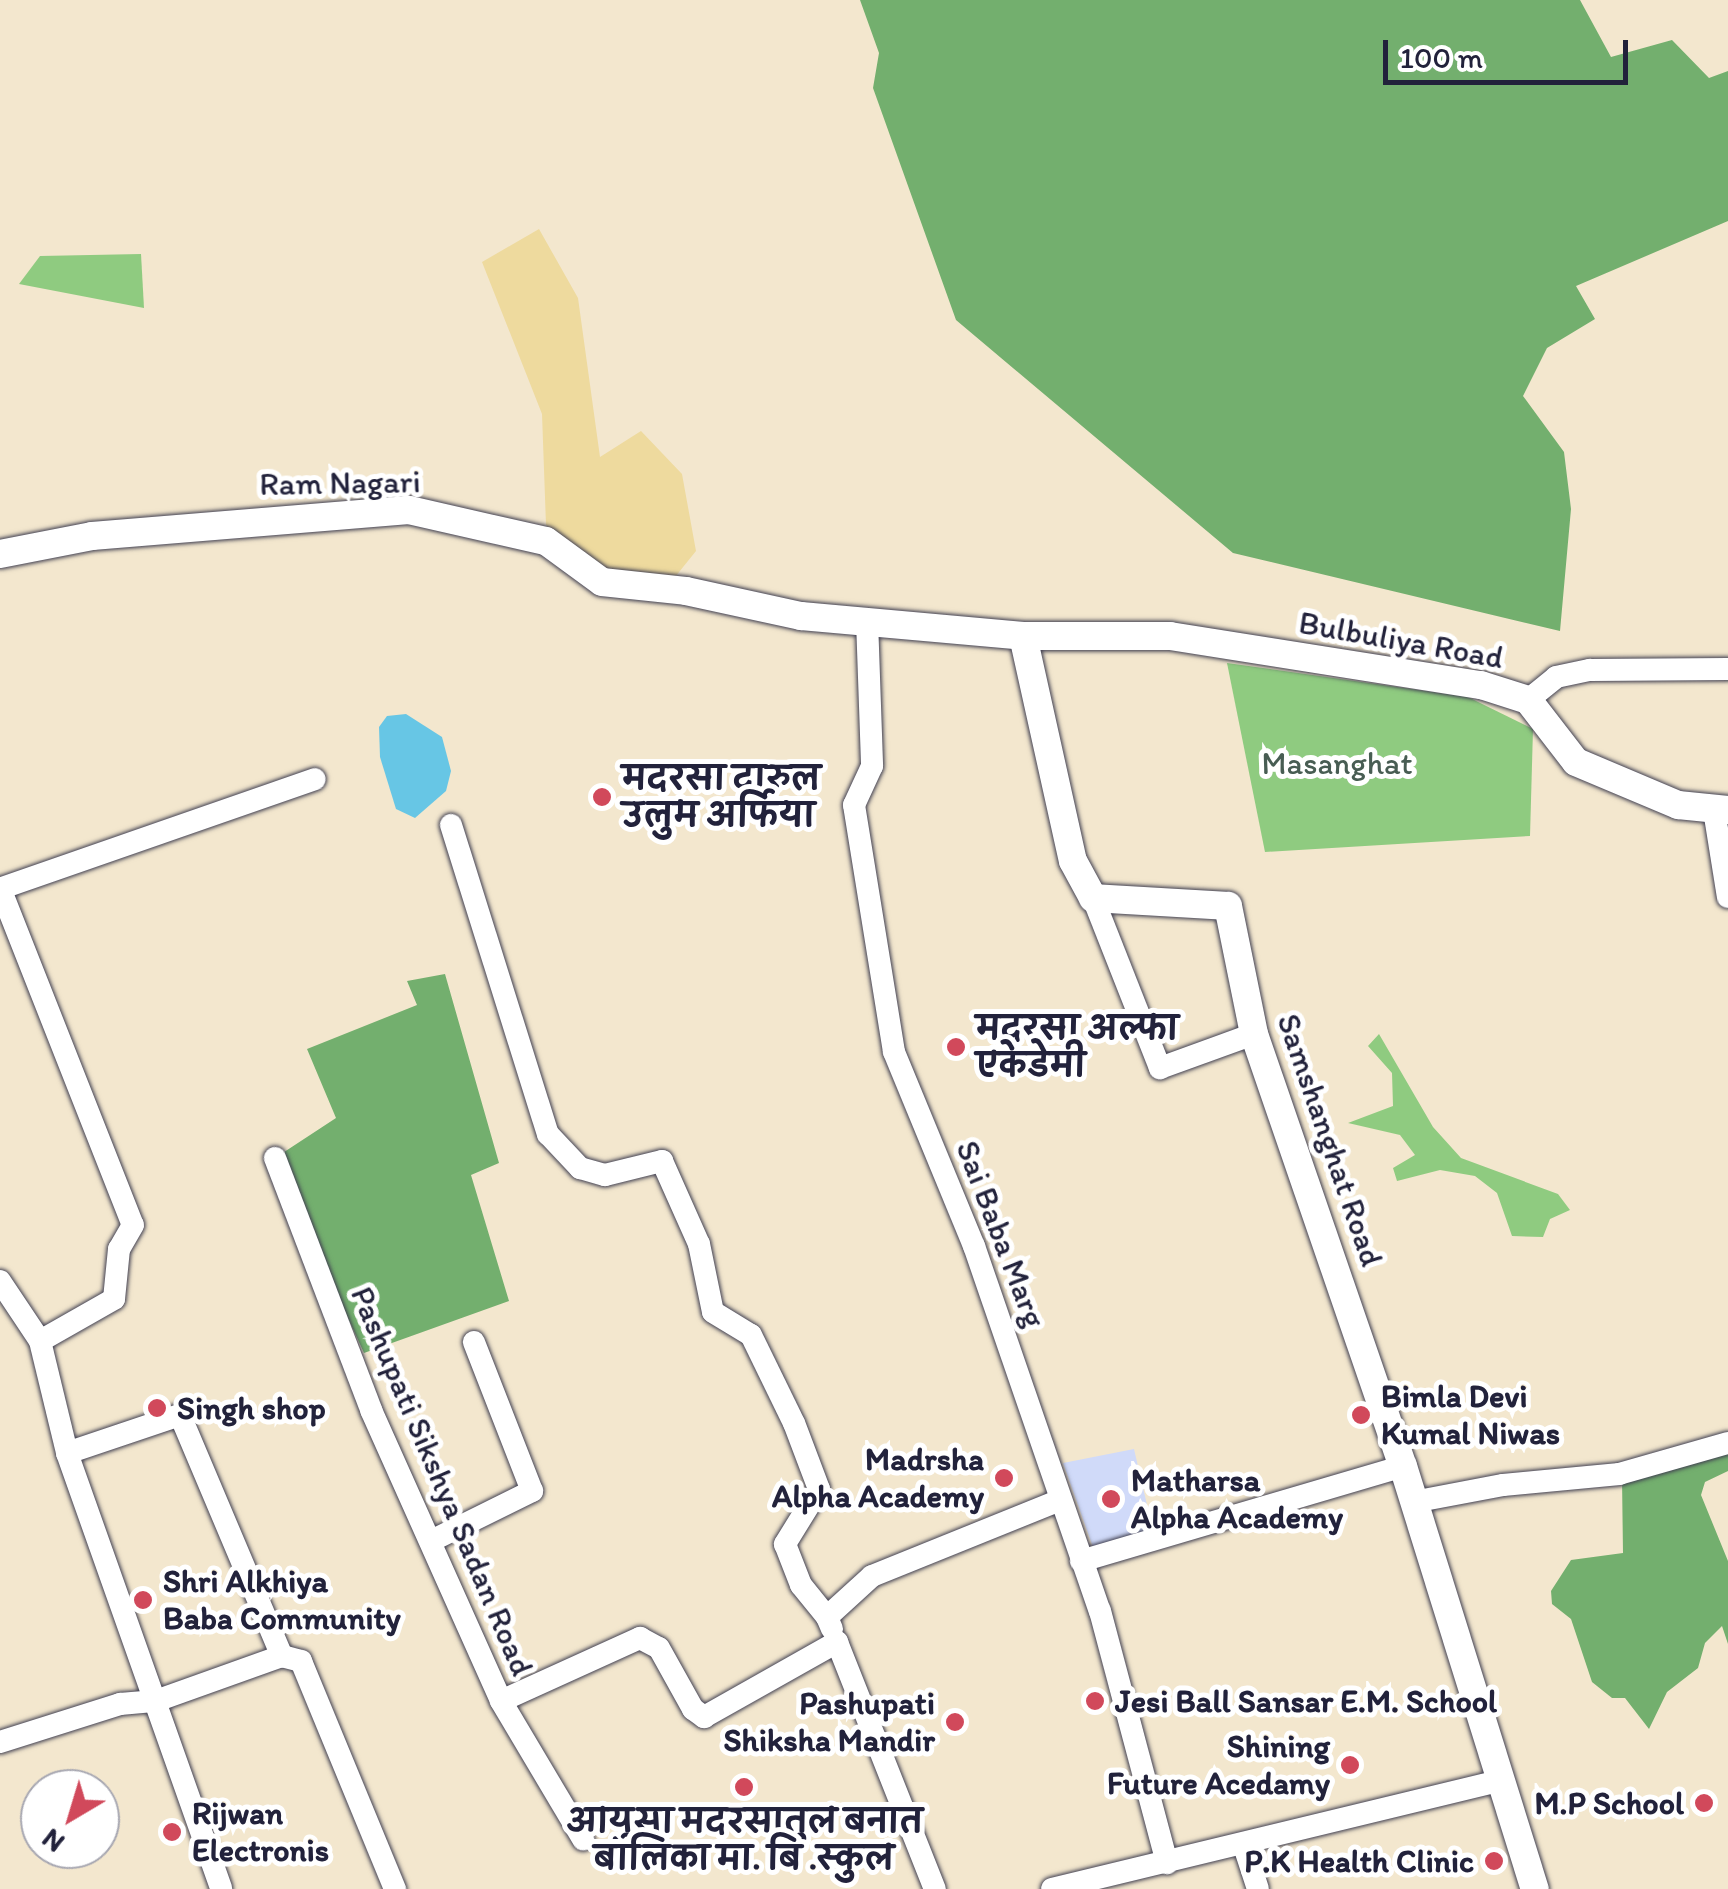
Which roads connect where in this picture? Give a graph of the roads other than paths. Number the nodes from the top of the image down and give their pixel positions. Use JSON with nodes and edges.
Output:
{"nodes":[{"id":1,"x":0,"y":554,"type":"edge"},
{"id":2,"x":867,"y":620,"type":"junction"},
{"id":3,"x":1022,"y":636,"type":"junction"},
{"id":4,"x":1728,"y":669,"type":"edge"},
{"id":5,"x":1528,"y":700,"type":"junction"},
{"id":6,"x":315,"y":779,"type":"dead end"},
{"id":7,"x":1721,"y":810,"type":"edge"},
{"id":8,"x":452,"y":824,"type":"dead end"},
{"id":9,"x":1,"y":888,"type":"edge"},
{"id":10,"x":1728,"y":897,"type":"edge"},
{"id":11,"x":1093,"y":898,"type":"junction"},
{"id":12,"x":1254,"y":1034,"type":"junction"},
{"id":13,"x":275,"y":1158,"type":"dead end"},
{"id":14,"x":0,"y":1281,"type":"edge"},
{"id":15,"x":40,"y":1340,"type":"junction"},
{"id":16,"x":474,"y":1342,"type":"dead end"},
{"id":17,"x":1728,"y":1443,"type":"edge"},
{"id":18,"x":68,"y":1453,"type":"junction"},
{"id":19,"x":1403,"y":1466,"type":"junction"},
{"id":20,"x":1060,"y":1500,"type":"junction"},
{"id":21,"x":1413,"y":1502,"type":"junction"},
{"id":22,"x":431,"y":1541,"type":"junction"},
{"id":23,"x":1081,"y":1561,"type":"junction"},
{"id":24,"x":827,"y":1617,"type":"junction"},
{"id":25,"x":836,"y":1642,"type":"junction"},
{"id":26,"x":282,"y":1656,"type":"junction"},
{"id":27,"x":156,"y":1701,"type":"junction"},
{"id":28,"x":501,"y":1701,"type":"junction"},
{"id":29,"x":0,"y":1742,"type":"edge"},
{"id":30,"x":1500,"y":1781,"type":"junction"},
{"id":31,"x":583,"y":1838,"type":"dead end"},
{"id":32,"x":1244,"y":1846,"type":"junction"},
{"id":33,"x":1167,"y":1863,"type":"junction"},
{"id":34,"x":222,"y":1889,"type":"edge"},
{"id":35,"x":395,"y":1889,"type":"edge"},
{"id":36,"x":935,"y":1889,"type":"edge"},
{"id":37,"x":1052,"y":1889,"type":"edge"},
{"id":38,"x":1258,"y":1889,"type":"edge"},
{"id":39,"x":1534,"y":1889,"type":"edge"}],
"edges":[{"from":1,"to":2,"type":"main road","name":"Ram Nagari"},
{"from":2,"to":3,"type":"main road","name":"Ram Nagari"},
{"from":2,"to":20,"type":"street","name":"Sai Baba Marg"},
{"from":3,"to":5,"type":"main road","name":"Bulbuliya Road"},
{"from":3,"to":11,"type":"main road"},
{"from":4,"to":5,"type":"street"},
{"from":5,"to":7,"type":"main road","name":"Bulbuliya Road"},
{"from":6,"to":9,"type":"street"},
{"from":7,"to":10,"type":"street"},
{"from":8,"to":24,"type":"street"},
{"from":9,"to":15,"type":"street"},
{"from":11,"to":12,"type":"main road","name":"Samshanghat Road"},
{"from":11,"to":12,"type":"street"},
{"from":12,"to":19,"type":"main road","name":"Samshanghat Road"},
{"from":13,"to":22,"type":"street","name":"Pashupati Sikshya Sadan Road"},
{"from":14,"to":15,"type":"street"},
{"from":15,"to":18,"type":"street"},
{"from":16,"to":22,"type":"street"},
{"from":17,"to":21,"type":"street"},
{"from":18,"to":26,"type":"street"},
{"from":18,"to":27,"type":"street"},
{"from":19,"to":21,"type":"main road","name":"Samshanghat Road"},
{"from":19,"to":23,"type":"street"},
{"from":20,"to":23,"type":"street","name":"Sai Baba Marg"},
{"from":20,"to":24,"type":"street"},
{"from":21,"to":30,"type":"main road","name":"Samshanghat Road"},
{"from":22,"to":28,"type":"street","name":"Pashupati Sikshya Sadan Road"},
{"from":23,"to":33,"type":"street","name":"Sai Baba Marg"},
{"from":24,"to":25,"type":"street"},
{"from":25,"to":28,"type":"street","name":"Pashupati Sikshya Sadan Road"},
{"from":25,"to":36,"type":"street"},
{"from":26,"to":27,"type":"street"},
{"from":26,"to":35,"type":"street"},
{"from":27,"to":29,"type":"street"},
{"from":27,"to":34,"type":"street"},
{"from":28,"to":31,"type":"street"},
{"from":30,"to":32,"type":"street"},
{"from":30,"to":39,"type":"main road","name":"Samshanghat Road"},
{"from":32,"to":33,"type":"street"},
{"from":32,"to":38,"type":"street"},
{"from":33,"to":37,"type":"street"}]}
